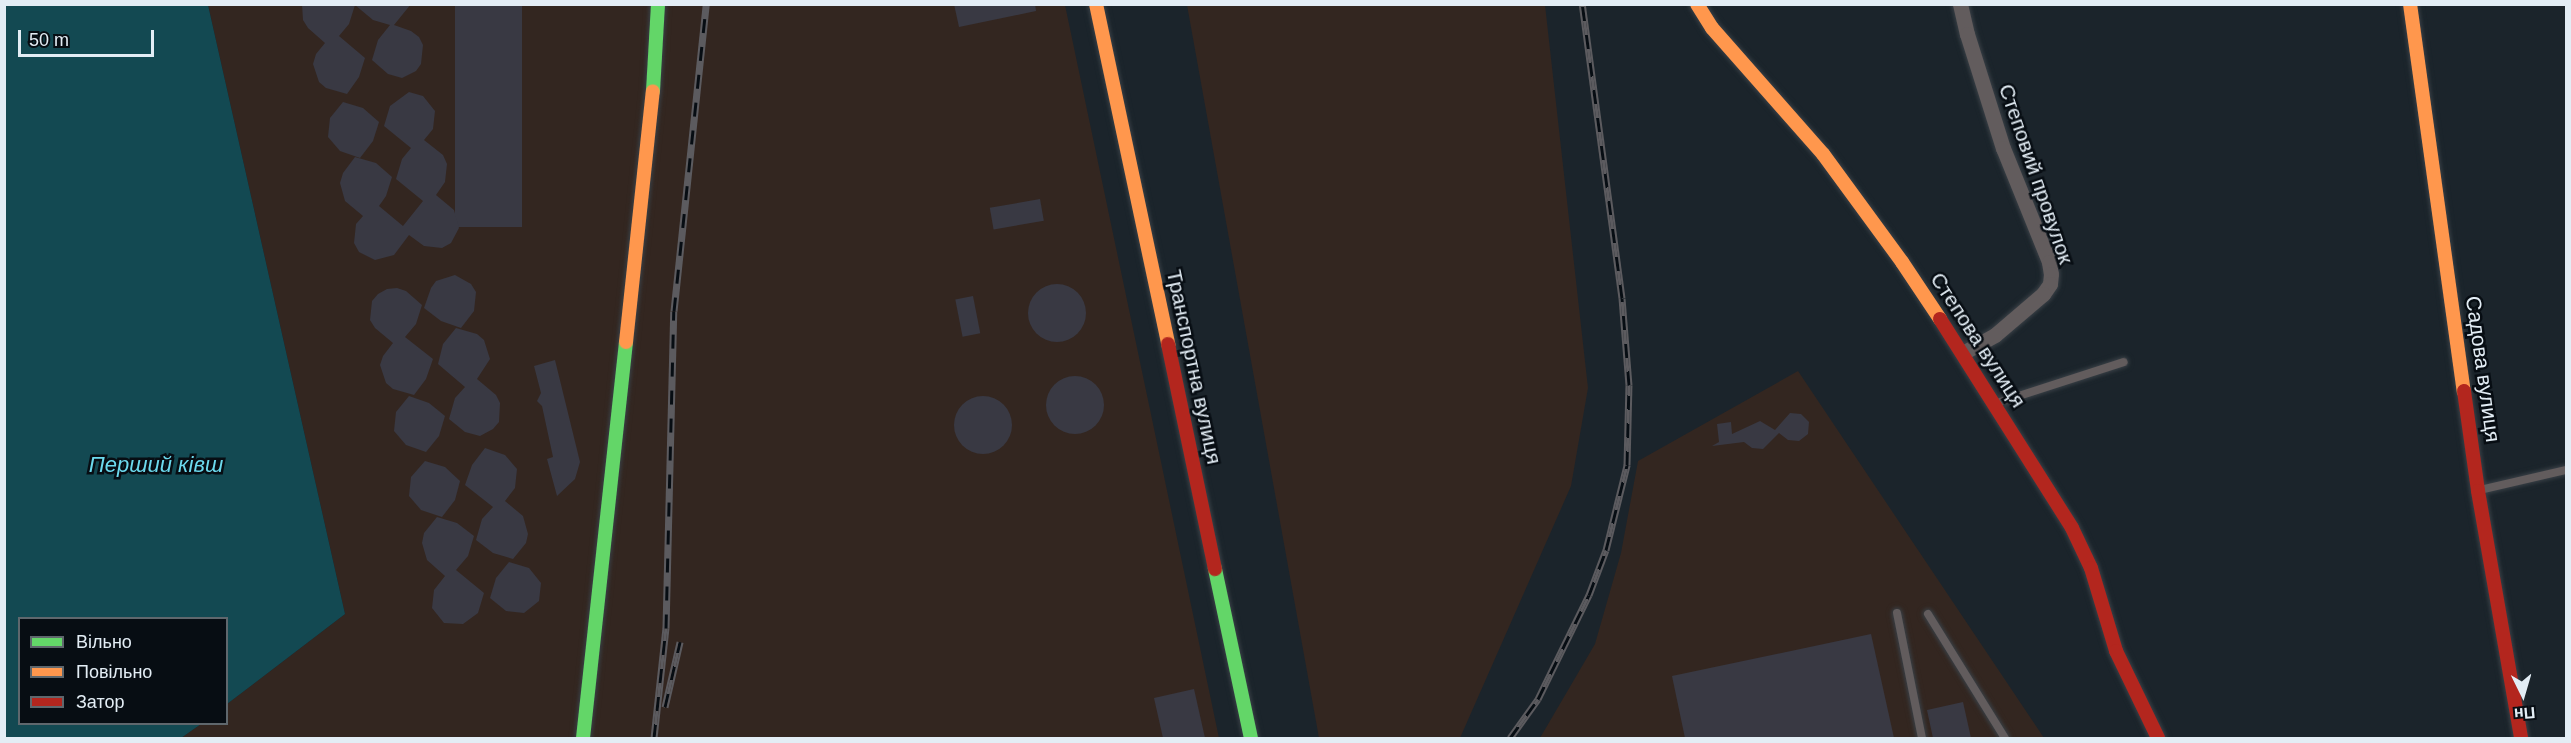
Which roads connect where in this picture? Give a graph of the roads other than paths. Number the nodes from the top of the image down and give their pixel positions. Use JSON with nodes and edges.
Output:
{"nodes":[{"id":1,"x":658,"y":4,"type":"edge"},
{"id":2,"x":1096,"y":4,"type":"edge"},
{"id":3,"x":1697,"y":4,"type":"edge"},
{"id":4,"x":1960,"y":4,"type":"edge"},
{"id":5,"x":2410,"y":4,"type":"edge"},
{"id":6,"x":1963,"y":353,"type":"junction"},
{"id":7,"x":2124,"y":362,"type":"dead end"},
{"id":8,"x":1995,"y":404,"type":"junction"},
{"id":9,"x":2566,"y":470,"type":"edge"},
{"id":10,"x":2478,"y":491,"type":"junction"},
{"id":11,"x":1897,"y":613,"type":"dead end"},
{"id":12,"x":1928,"y":614,"type":"dead end"},
{"id":13,"x":583,"y":738,"type":"edge"},
{"id":14,"x":1251,"y":738,"type":"edge"},
{"id":15,"x":1922,"y":738,"type":"edge"},
{"id":16,"x":2005,"y":738,"type":"edge"},
{"id":17,"x":2158,"y":738,"type":"edge"},
{"id":18,"x":2521,"y":738,"type":"edge"}],
"edges":[{"from":1,"to":13,"type":"street"},
{"from":2,"to":14,"type":"street","name":"Транспортна вулиця"},
{"from":3,"to":6,"type":"street","name":"Степова вулиця"},
{"from":4,"to":6,"type":"street","name":"Степовий провулок"},
{"from":5,"to":10,"type":"street","name":"Садова вулиця"},
{"from":6,"to":8,"type":"street","name":"Степова вулиця"},
{"from":7,"to":8,"type":"lane"},
{"from":8,"to":17,"type":"street","name":"Степова вулиця"},
{"from":9,"to":10,"type":"lane"},
{"from":10,"to":18,"type":"street","name":"Садова вулиця"},
{"from":11,"to":15,"type":"lane"},
{"from":12,"to":16,"type":"lane"}]}
